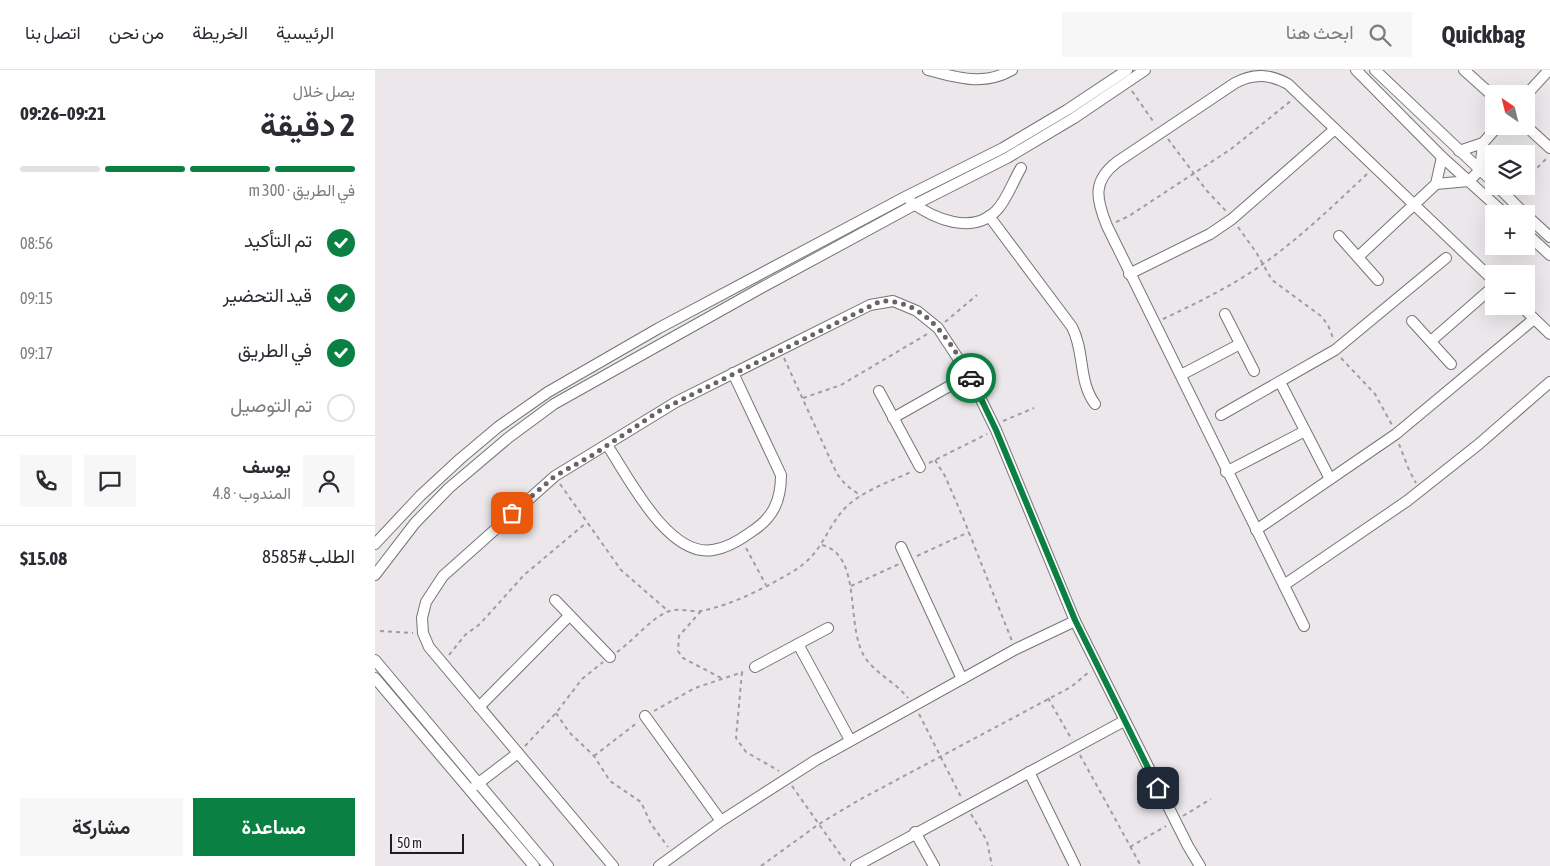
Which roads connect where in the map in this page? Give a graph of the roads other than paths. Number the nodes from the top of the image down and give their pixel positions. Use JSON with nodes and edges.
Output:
{"nodes":[{"id":1,"x":928,"y":70,"type":"edge"},
{"id":2,"x":1012,"y":70,"type":"edge"},
{"id":3,"x":1127,"y":70,"type":"edge"},
{"id":4,"x":1145,"y":70,"type":"edge"},
{"id":5,"x":1356,"y":70,"type":"edge"},
{"id":6,"x":1375,"y":70,"type":"edge"},
{"id":7,"x":1464,"y":70,"type":"edge"},
{"id":8,"x":1549,"y":70,"type":"edge"},
{"id":9,"x":1535,"y":85,"type":"edge"},
{"id":10,"x":1485,"y":89,"type":"edge"},
{"id":11,"x":1335,"y":129,"type":"junction"},
{"id":12,"x":1535,"y":134,"type":"edge"},
{"id":13,"x":1491,"y":135,"type":"edge"},
{"id":14,"x":1483,"y":143,"type":"junction"},
{"id":15,"x":1550,"y":148,"type":"edge"},
{"id":16,"x":1459,"y":151,"type":"junction"},
{"id":17,"x":1442,"y":157,"type":"junction"},
{"id":18,"x":1021,"y":168,"type":"dead end"},
{"id":19,"x":1480,"y":170,"type":"junction"},
{"id":20,"x":1485,"y":175,"type":"edge"},
{"id":21,"x":1469,"y":181,"type":"junction"},
{"id":22,"x":1437,"y":184,"type":"junction"},
{"id":23,"x":1506,"y":195,"type":"edge"},
{"id":24,"x":905,"y":197,"type":"junction"},
{"id":25,"x":914,"y":205,"type":"junction"},
{"id":26,"x":1495,"y":205,"type":"edge"},
{"id":27,"x":1517,"y":205,"type":"edge"},
{"id":28,"x":1415,"y":206,"type":"junction"},
{"id":29,"x":989,"y":216,"type":"junction"},
{"id":30,"x":1535,"y":223,"type":"edge"},
{"id":31,"x":1339,"y":236,"type":"dead end"},
{"id":32,"x":1550,"y":237,"type":"edge"},
{"id":33,"x":1535,"y":241,"type":"edge"},
{"id":34,"x":1550,"y":255,"type":"edge"},
{"id":35,"x":1358,"y":257,"type":"junction"},
{"id":36,"x":1446,"y":258,"type":"dead end"},
{"id":37,"x":1485,"y":272,"type":"edge"},
{"id":38,"x":1129,"y":274,"type":"junction"},
{"id":39,"x":1378,"y":280,"type":"dead end"},
{"id":40,"x":1485,"y":294,"type":"edge"},
{"id":41,"x":1225,"y":314,"type":"dead end"},
{"id":42,"x":1531,"y":315,"type":"edge"},
{"id":43,"x":1534,"y":318,"type":"junction"},
{"id":44,"x":1412,"y":321,"type":"dead end"},
{"id":45,"x":1550,"y":334,"type":"edge"},
{"id":46,"x":1431,"y":341,"type":"junction"},
{"id":47,"x":1240,"y":344,"type":"junction"},
{"id":48,"x":1451,"y":364,"type":"dead end"},
{"id":49,"x":1254,"y":371,"type":"dead end"},
{"id":50,"x":733,"y":373,"type":"junction"},
{"id":51,"x":969,"y":375,"type":"junction"},
{"id":52,"x":1181,"y":375,"type":"junction"},
{"id":53,"x":1280,"y":382,"type":"junction"},
{"id":54,"x":1550,"y":382,"type":"edge"},
{"id":55,"x":879,"y":391,"type":"dead end"},
{"id":56,"x":1095,"y":404,"type":"dead end"},
{"id":57,"x":1221,"y":415,"type":"dead end"},
{"id":58,"x":893,"y":418,"type":"junction"},
{"id":59,"x":1305,"y":431,"type":"junction"},
{"id":60,"x":607,"y":445,"type":"junction"},
{"id":61,"x":920,"y":467,"type":"road end"},
{"id":62,"x":1226,"y":472,"type":"junction"},
{"id":63,"x":1330,"y":479,"type":"junction"},
{"id":64,"x":1257,"y":530,"type":"junction"},
{"id":65,"x":375,"y":544,"type":"edge"},
{"id":66,"x":901,"y":547,"type":"dead end"},
{"id":67,"x":375,"y":575,"type":"edge"},
{"id":68,"x":1284,"y":585,"type":"junction"},
{"id":69,"x":555,"y":600,"type":"dead end"},
{"id":70,"x":569,"y":616,"type":"junction"},
{"id":71,"x":1075,"y":620,"type":"junction"},
{"id":72,"x":1304,"y":626,"type":"dead end"},
{"id":73,"x":828,"y":628,"type":"dead end"},
{"id":74,"x":798,"y":644,"type":"junction"},
{"id":75,"x":610,"y":658,"type":"road end"},
{"id":76,"x":375,"y":660,"type":"edge"},
{"id":77,"x":755,"y":666,"type":"road end"},
{"id":78,"x":375,"y":678,"type":"edge"},
{"id":79,"x":962,"y":679,"type":"junction"},
{"id":80,"x":479,"y":707,"type":"junction"},
{"id":81,"x":645,"y":716,"type":"road end"},
{"id":82,"x":1124,"y":721,"type":"junction"},
{"id":83,"x":850,"y":740,"type":"junction"},
{"id":84,"x":518,"y":753,"type":"junction"},
{"id":85,"x":1029,"y":772,"type":"junction"},
{"id":86,"x":475,"y":785,"type":"junction"},
{"id":87,"x":721,"y":821,"type":"junction"},
{"id":88,"x":915,"y":832,"type":"junction"},
{"id":89,"x":534,"y":866,"type":"edge"},
{"id":90,"x":548,"y":866,"type":"edge"},
{"id":91,"x":613,"y":866,"type":"edge"},
{"id":92,"x":659,"y":866,"type":"edge"},
{"id":93,"x":856,"y":866,"type":"edge"},
{"id":94,"x":934,"y":866,"type":"edge"},
{"id":95,"x":1075,"y":866,"type":"edge"},
{"id":96,"x":1200,"y":866,"type":"edge"}],
"edges":[{"from":1,"to":2,"type":"street"},
{"from":3,"to":24,"type":"street"},
{"from":4,"to":25,"type":"street"},
{"from":5,"to":17,"type":"street"},
{"from":6,"to":16,"type":"street"},
{"from":7,"to":10,"type":"street"},
{"from":8,"to":9,"type":"street"},
{"from":11,"to":28,"type":"street"},
{"from":11,"to":38,"type":"street"},
{"from":11,"to":38,"type":"street"},
{"from":12,"to":15,"type":"street"},
{"from":13,"to":14,"type":"street"},
{"from":14,"to":16,"type":"street"},
{"from":14,"to":19,"type":"street"},
{"from":16,"to":19,"type":"street"},
{"from":17,"to":21,"type":"street"},
{"from":17,"to":22,"type":"street"},
{"from":18,"to":29,"type":"street"},
{"from":19,"to":20,"type":"street"},
{"from":19,"to":21,"type":"street"},
{"from":21,"to":22,"type":"street"},
{"from":21,"to":26,"type":"street"},
{"from":22,"to":28,"type":"street"},
{"from":23,"to":27,"type":"street"},
{"from":24,"to":25,"type":"street"},
{"from":24,"to":65,"type":"street"},
{"from":25,"to":29,"type":"street"},
{"from":25,"to":67,"type":"street"},
{"from":28,"to":35,"type":"street"},
{"from":28,"to":37,"type":"street"},
{"from":29,"to":56,"type":"street"},
{"from":30,"to":32,"type":"street"},
{"from":31,"to":35,"type":"street"},
{"from":33,"to":34,"type":"street"},
{"from":35,"to":39,"type":"street"},
{"from":36,"to":53,"type":"street"},
{"from":38,"to":52,"type":"street"},
{"from":40,"to":46,"type":"street"},
{"from":41,"to":47,"type":"street"},
{"from":42,"to":43,"type":"street"},
{"from":43,"to":45,"type":"street"},
{"from":43,"to":63,"type":"street"},
{"from":44,"to":46,"type":"street"},
{"from":46,"to":48,"type":"street"},
{"from":47,"to":49,"type":"street"},
{"from":47,"to":52,"type":"street"},
{"from":50,"to":51,"type":"street"},
{"from":50,"to":60,"type":"street"},
{"from":50,"to":60,"type":"street"},
{"from":51,"to":58,"type":"street"},
{"from":51,"to":71,"type":"street"},
{"from":52,"to":62,"type":"street"},
{"from":53,"to":57,"type":"street"},
{"from":53,"to":59,"type":"street"},
{"from":54,"to":68,"type":"street"},
{"from":55,"to":58,"type":"street"},
{"from":58,"to":61,"type":"street"},
{"from":59,"to":62,"type":"street"},
{"from":59,"to":63,"type":"street"},
{"from":60,"to":80,"type":"street"},
{"from":62,"to":64,"type":"street"},
{"from":63,"to":64,"type":"street"},
{"from":64,"to":68,"type":"street"},
{"from":66,"to":79,"type":"street"},
{"from":68,"to":72,"type":"street"},
{"from":69,"to":70,"type":"street"},
{"from":70,"to":75,"type":"street"},
{"from":70,"to":80,"type":"street"},
{"from":71,"to":79,"type":"street"},
{"from":71,"to":82,"type":"street"},
{"from":73,"to":74,"type":"street"},
{"from":74,"to":77,"type":"street"},
{"from":74,"to":83,"type":"street"},
{"from":76,"to":86,"type":"street"},
{"from":78,"to":86,"type":"street"},
{"from":79,"to":83,"type":"street"},
{"from":80,"to":84,"type":"street"},
{"from":81,"to":87,"type":"street"},
{"from":82,"to":85,"type":"street"},
{"from":82,"to":96,"type":"street"},
{"from":83,"to":87,"type":"street"},
{"from":84,"to":86,"type":"street"},
{"from":84,"to":91,"type":"street"},
{"from":85,"to":88,"type":"street"},
{"from":85,"to":95,"type":"street"},
{"from":86,"to":89,"type":"street"},
{"from":86,"to":90,"type":"street"},
{"from":87,"to":92,"type":"street"},
{"from":88,"to":93,"type":"street"},
{"from":88,"to":94,"type":"street"}]}
